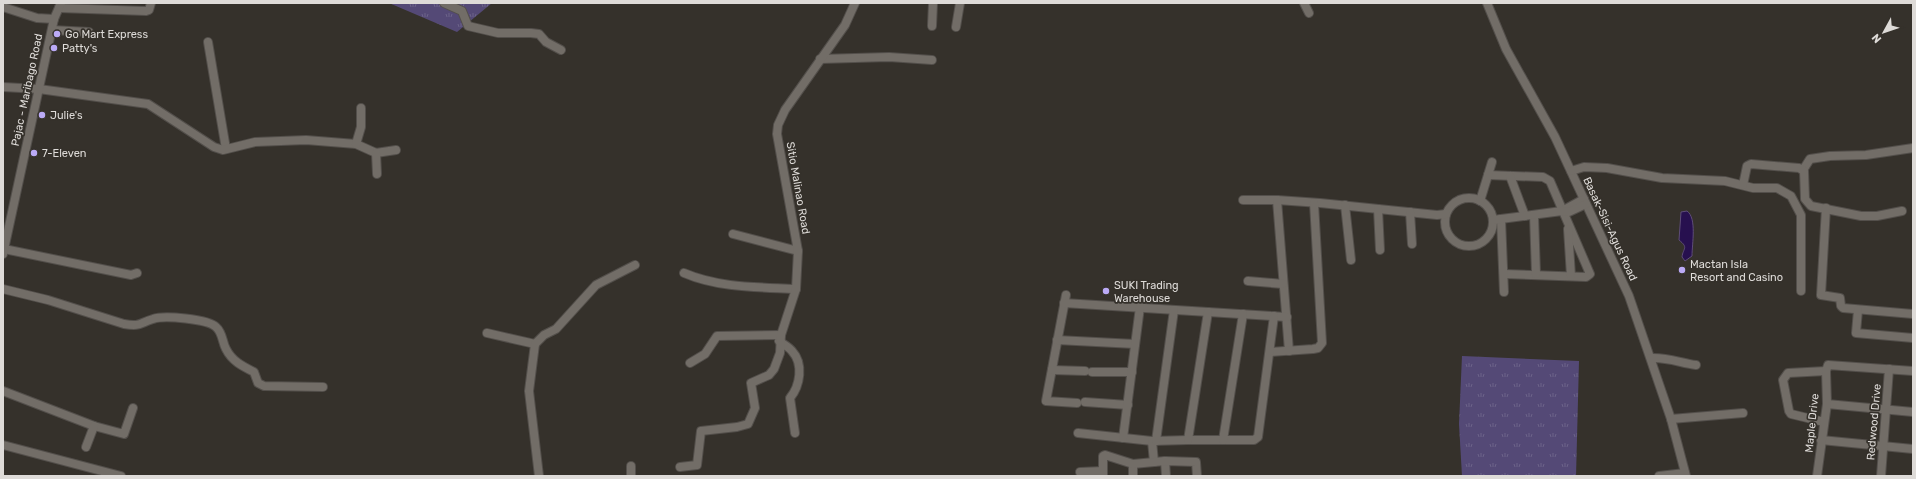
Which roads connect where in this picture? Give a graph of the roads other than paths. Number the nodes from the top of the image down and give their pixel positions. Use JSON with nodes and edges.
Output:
{"nodes":[{"id":1,"x":151,"y":3,"type":"edge"},
{"id":2,"x":444,"y":3,"type":"edge"},
{"id":3,"x":854,"y":3,"type":"edge"},
{"id":4,"x":933,"y":3,"type":"edge"},
{"id":5,"x":960,"y":3,"type":"edge"},
{"id":6,"x":1304,"y":3,"type":"edge"},
{"id":7,"x":1487,"y":3,"type":"edge"},
{"id":8,"x":60,"y":5,"type":"edge"},
{"id":9,"x":3,"y":6,"type":"edge"},
{"id":10,"x":1309,"y":13,"type":"dead end"},
{"id":11,"x":54,"y":19,"type":"junction"},
{"id":12,"x":932,"y":26,"type":"dead end"},
{"id":13,"x":956,"y":27,"type":"dead end"},
{"id":14,"x":52,"y":30,"type":"junction"},
{"id":15,"x":89,"y":32,"type":"dead end"},
{"id":16,"x":208,"y":42,"type":"dead end"},
{"id":17,"x":561,"y":50,"type":"dead end"},
{"id":18,"x":820,"y":59,"type":"junction"},
{"id":19,"x":932,"y":60,"type":"dead end"},
{"id":20,"x":3,"y":87,"type":"edge"},
{"id":21,"x":39,"y":89,"type":"junction"},
{"id":22,"x":361,"y":108,"type":"dead end"},
{"id":23,"x":356,"y":144,"type":"junction"},
{"id":24,"x":1913,"y":148,"type":"edge"},
{"id":25,"x":226,"y":149,"type":"junction"},
{"id":26,"x":396,"y":150,"type":"dead end"},
{"id":27,"x":376,"y":153,"type":"junction"},
{"id":28,"x":1492,"y":162,"type":"dead end"},
{"id":29,"x":1803,"y":170,"type":"junction"},
{"id":30,"x":1571,"y":171,"type":"junction"},
{"id":31,"x":377,"y":174,"type":"dead end"},
{"id":32,"x":1488,"y":175,"type":"junction"},
{"id":33,"x":1510,"y":176,"type":"junction"},
{"id":34,"x":1743,"y":185,"type":"junction"},
{"id":35,"x":1243,"y":200,"type":"dead end"},
{"id":36,"x":1277,"y":200,"type":"junction"},
{"id":37,"x":1480,"y":200,"type":"junction"},
{"id":38,"x":1585,"y":201,"type":"junction"},
{"id":39,"x":1314,"y":203,"type":"junction"},
{"id":40,"x":1345,"y":205,"type":"junction"},
{"id":41,"x":1826,"y":208,"type":"junction"},
{"id":42,"x":1378,"y":209,"type":"junction"},
{"id":43,"x":1562,"y":211,"type":"junction"},
{"id":44,"x":1902,"y":211,"type":"dead end"},
{"id":45,"x":1410,"y":212,"type":"junction"},
{"id":46,"x":1446,"y":214,"type":"junction"},
{"id":47,"x":1534,"y":215,"type":"junction"},
{"id":48,"x":1525,"y":216,"type":"junction"},
{"id":49,"x":1497,"y":219,"type":"junction"},
{"id":50,"x":1567,"y":224,"type":"junction"},
{"id":51,"x":733,"y":234,"type":"dead end"},
{"id":52,"x":1412,"y":244,"type":"dead end"},
{"id":53,"x":4,"y":246,"type":"edge"},
{"id":54,"x":1380,"y":250,"type":"dead end"},
{"id":55,"x":798,"y":252,"type":"junction"},
{"id":56,"x":1351,"y":260,"type":"dead end"},
{"id":57,"x":635,"y":265,"type":"dead end"},
{"id":58,"x":137,"y":273,"type":"dead end"},
{"id":59,"x":684,"y":273,"type":"dead end"},
{"id":60,"x":1504,"y":274,"type":"junction"},
{"id":61,"x":1536,"y":274,"type":"junction"},
{"id":62,"x":1571,"y":276,"type":"junction"},
{"id":63,"x":1248,"y":281,"type":"dead end"},
{"id":64,"x":1283,"y":284,"type":"junction"},
{"id":65,"x":3,"y":289,"type":"edge"},
{"id":66,"x":796,"y":289,"type":"junction"},
{"id":67,"x":1504,"y":292,"type":"dead end"},
{"id":68,"x":1801,"y":292,"type":"dead end"},
{"id":69,"x":1140,"y":307,"type":"junction"},
{"id":70,"x":1174,"y":310,"type":"junction"},
{"id":71,"x":1858,"y":310,"type":"junction"},
{"id":72,"x":1208,"y":312,"type":"junction"},
{"id":73,"x":1243,"y":314,"type":"junction"},
{"id":74,"x":1913,"y":314,"type":"edge"},
{"id":75,"x":1274,"y":316,"type":"junction"},
{"id":76,"x":1287,"y":317,"type":"junction"},
{"id":77,"x":487,"y":333,"type":"dead end"},
{"id":78,"x":780,"y":338,"type":"junction"},
{"id":79,"x":1913,"y":338,"type":"edge"},
{"id":80,"x":1057,"y":340,"type":"junction"},
{"id":81,"x":535,"y":344,"type":"junction"},
{"id":82,"x":1135,"y":344,"type":"junction"},
{"id":83,"x":1289,"y":351,"type":"junction"},
{"id":84,"x":1270,"y":352,"type":"junction"},
{"id":85,"x":1651,"y":358,"type":"junction"},
{"id":86,"x":690,"y":363,"type":"dead end"},
{"id":87,"x":1696,"y":365,"type":"dead end"},
{"id":88,"x":1052,"y":370,"type":"junction"},
{"id":89,"x":1890,"y":370,"type":"junction"},
{"id":90,"x":1826,"y":371,"type":"junction"},
{"id":91,"x":1913,"y":371,"type":"edge"},
{"id":92,"x":1132,"y":372,"type":"junction"},
{"id":93,"x":324,"y":387,"type":"dead end"},
{"id":94,"x":3,"y":391,"type":"edge"},
{"id":95,"x":1827,"y":404,"type":"junction"},
{"id":96,"x":1128,"y":405,"type":"junction"},
{"id":97,"x":133,"y":408,"type":"dead end"},
{"id":98,"x":1885,"y":409,"type":"junction"},
{"id":99,"x":1743,"y":412,"type":"dead end"},
{"id":100,"x":1913,"y":412,"type":"edge"},
{"id":101,"x":1671,"y":419,"type":"junction"},
{"id":102,"x":1824,"y":422,"type":"junction"},
{"id":103,"x":94,"y":426,"type":"junction"},
{"id":104,"x":795,"y":433,"type":"dead end"},
{"id":105,"x":1078,"y":433,"type":"dead end"},
{"id":106,"x":1123,"y":438,"type":"junction"},
{"id":107,"x":1188,"y":440,"type":"junction"},
{"id":108,"x":1223,"y":440,"type":"junction"},
{"id":109,"x":1821,"y":440,"type":"junction"},
{"id":110,"x":1154,"y":441,"type":"junction"},
{"id":111,"x":3,"y":445,"type":"edge"},
{"id":112,"x":1883,"y":446,"type":"junction"},
{"id":113,"x":86,"y":447,"type":"dead end"},
{"id":114,"x":1913,"y":449,"type":"edge"},
{"id":115,"x":1165,"y":461,"type":"junction"},
{"id":116,"x":1154,"y":462,"type":"junction"},
{"id":117,"x":1133,"y":464,"type":"junction"},
{"id":118,"x":631,"y":466,"type":"dead end"},
{"id":119,"x":680,"y":467,"type":"dead end"},
{"id":120,"x":1080,"y":472,"type":"dead end"},
{"id":121,"x":1103,"y":474,"type":"edge"},
{"id":122,"x":1685,"y":475,"type":"edge"},
{"id":123,"x":121,"y":476,"type":"edge"},
{"id":124,"x":539,"y":476,"type":"edge"},
{"id":125,"x":631,"y":476,"type":"edge"},
{"id":126,"x":1133,"y":476,"type":"edge"},
{"id":127,"x":1166,"y":476,"type":"edge"},
{"id":128,"x":1197,"y":476,"type":"edge"},
{"id":129,"x":1659,"y":476,"type":"edge"},
{"id":130,"x":1817,"y":476,"type":"edge"},
{"id":131,"x":1881,"y":476,"type":"edge"}],
"edges":[{"from":1,"to":8,"type":"street"},
{"from":2,"to":17,"type":"street"},
{"from":3,"to":18,"type":"street","name":"Sitio Malinao Road"},
{"from":4,"to":12,"type":"street"},
{"from":5,"to":13,"type":"street"},
{"from":6,"to":10,"type":"street"},
{"from":7,"to":30,"type":"street","name":"Basak-Sisi-Agus Road"},
{"from":8,"to":11,"type":"street","name":"Pajac - Maribago Road"},
{"from":9,"to":11,"type":"street"},
{"from":11,"to":14,"type":"street","name":"Pajac - Maribago Road"},
{"from":14,"to":15,"type":"street"},
{"from":14,"to":21,"type":"street","name":"Pajac - Maribago Road"},
{"from":16,"to":25,"type":"street"},
{"from":18,"to":19,"type":"street"},
{"from":18,"to":55,"type":"street","name":"Sitio Malinao Road"},
{"from":20,"to":21,"type":"street"},
{"from":21,"to":25,"type":"street"},
{"from":21,"to":53,"type":"street","name":"Pajac - Maribago Road"},
{"from":22,"to":23,"type":"street"},
{"from":23,"to":25,"type":"street"},
{"from":23,"to":27,"type":"street"},
{"from":24,"to":29,"type":"street"},
{"from":26,"to":27,"type":"street"},
{"from":27,"to":31,"type":"street"},
{"from":28,"to":32,"type":"street"},
{"from":29,"to":34,"type":"street"},
{"from":29,"to":41,"type":"street"},
{"from":30,"to":34,"type":"street"},
{"from":30,"to":38,"type":"street","name":"Basak-Sisi-Agus Road"},
{"from":32,"to":33,"type":"street"},
{"from":32,"to":37,"type":"street"},
{"from":33,"to":43,"type":"street"},
{"from":33,"to":48,"type":"street"},
{"from":34,"to":68,"type":"street"},
{"from":35,"to":36,"type":"street"},
{"from":36,"to":39,"type":"street"},
{"from":36,"to":64,"type":"street"},
{"from":37,"to":46,"type":"street"},
{"from":37,"to":49,"type":"street"},
{"from":38,"to":43,"type":"street"},
{"from":38,"to":85,"type":"street","name":"Basak-Sisi-Agus Road"},
{"from":39,"to":40,"type":"street"},
{"from":39,"to":83,"type":"street"},
{"from":40,"to":42,"type":"street"},
{"from":40,"to":56,"type":"street"},
{"from":41,"to":44,"type":"street"},
{"from":41,"to":71,"type":"street"},
{"from":42,"to":45,"type":"street"},
{"from":42,"to":54,"type":"street"},
{"from":43,"to":47,"type":"street"},
{"from":43,"to":50,"type":"street"},
{"from":45,"to":46,"type":"street"},
{"from":45,"to":52,"type":"street"},
{"from":46,"to":49,"type":"street"},
{"from":47,"to":48,"type":"street"},
{"from":47,"to":61,"type":"street"},
{"from":48,"to":49,"type":"street"},
{"from":49,"to":60,"type":"street"},
{"from":50,"to":62,"type":"street"},
{"from":50,"to":62,"type":"street"},
{"from":51,"to":55,"type":"street"},
{"from":53,"to":58,"type":"street"},
{"from":55,"to":66,"type":"street","name":"Sitio Malinao Road"},
{"from":57,"to":81,"type":"street"},
{"from":59,"to":66,"type":"street"},
{"from":60,"to":61,"type":"street"},
{"from":60,"to":67,"type":"street"},
{"from":61,"to":62,"type":"street"},
{"from":63,"to":64,"type":"street"},
{"from":64,"to":76,"type":"street"},
{"from":65,"to":93,"type":"street"},
{"from":66,"to":78,"type":"street","name":"Sitio Malinao Road"},
{"from":69,"to":70,"type":"street"},
{"from":69,"to":80,"type":"street"},
{"from":69,"to":82,"type":"street"},
{"from":70,"to":72,"type":"street"},
{"from":70,"to":110,"type":"street"},
{"from":71,"to":74,"type":"street"},
{"from":71,"to":79,"type":"street"},
{"from":72,"to":73,"type":"street"},
{"from":72,"to":107,"type":"street"},
{"from":73,"to":75,"type":"street"},
{"from":73,"to":108,"type":"street"},
{"from":75,"to":76,"type":"street"},
{"from":75,"to":84,"type":"street"},
{"from":76,"to":83,"type":"street"},
{"from":77,"to":81,"type":"street"},
{"from":78,"to":86,"type":"street"},
{"from":78,"to":104,"type":"street"},
{"from":78,"to":119,"type":"street","name":"Sitio Malinao Road"},
{"from":80,"to":82,"type":"street"},
{"from":80,"to":88,"type":"street"},
{"from":81,"to":124,"type":"street"},
{"from":82,"to":92,"type":"street"},
{"from":83,"to":84,"type":"street"},
{"from":84,"to":108,"type":"street"},
{"from":85,"to":87,"type":"street"},
{"from":85,"to":101,"type":"street","name":"Basak-Sisi-Agus Road"},
{"from":88,"to":92,"type":"street"},
{"from":88,"to":96,"type":"street"},
{"from":89,"to":90,"type":"street"},
{"from":89,"to":91,"type":"street"},
{"from":89,"to":98,"type":"street","name":"Redwood Drive"},
{"from":90,"to":95,"type":"street","name":"Maple Drive"},
{"from":90,"to":102,"type":"street"},
{"from":92,"to":96,"type":"street"},
{"from":94,"to":103,"type":"street"},
{"from":95,"to":98,"type":"street"},
{"from":95,"to":102,"type":"street","name":"Maple Drive"},
{"from":96,"to":106,"type":"street"},
{"from":97,"to":103,"type":"street"},
{"from":98,"to":100,"type":"street"},
{"from":98,"to":112,"type":"street","name":"Redwood Drive"},
{"from":99,"to":101,"type":"street"},
{"from":101,"to":122,"type":"street","name":"Basak-Sisi-Agus Road"},
{"from":102,"to":109,"type":"street","name":"Maple Drive"},
{"from":103,"to":113,"type":"street"},
{"from":105,"to":106,"type":"street"},
{"from":106,"to":110,"type":"street"},
{"from":107,"to":108,"type":"street"},
{"from":107,"to":110,"type":"street"},
{"from":109,"to":112,"type":"street"},
{"from":109,"to":130,"type":"street","name":"Maple Drive"},
{"from":110,"to":116,"type":"street"},
{"from":111,"to":123,"type":"street"},
{"from":112,"to":114,"type":"street"},
{"from":112,"to":131,"type":"street","name":"Redwood Drive"},
{"from":115,"to":116,"type":"street"},
{"from":115,"to":127,"type":"street"},
{"from":115,"to":128,"type":"street"},
{"from":116,"to":117,"type":"street"},
{"from":117,"to":121,"type":"street"},
{"from":117,"to":126,"type":"street"},
{"from":118,"to":125,"type":"street"},
{"from":120,"to":121,"type":"street"},
{"from":122,"to":129,"type":"street"}]}
